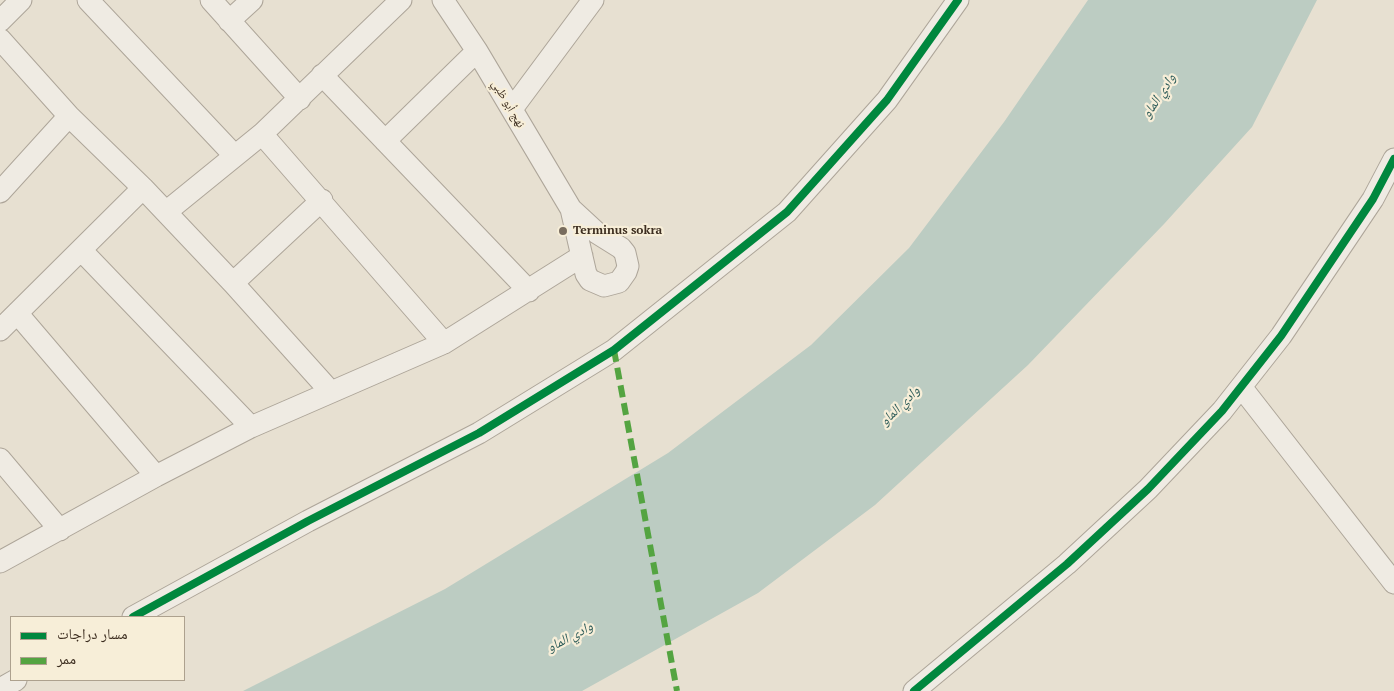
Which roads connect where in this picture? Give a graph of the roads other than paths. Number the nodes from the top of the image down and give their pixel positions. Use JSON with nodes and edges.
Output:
{"nodes":[{"id":1,"x":88,"y":0,"type":"edge"},
{"id":2,"x":211,"y":0,"type":"edge"},
{"id":3,"x":252,"y":0,"type":"edge"},
{"id":4,"x":401,"y":0,"type":"edge"},
{"id":5,"x":443,"y":0,"type":"edge"},
{"id":6,"x":593,"y":0,"type":"edge"},
{"id":7,"x":958,"y":0,"type":"edge"},
{"id":8,"x":230,"y":21,"type":"junction"},
{"id":9,"x":0,"y":39,"type":"edge"},
{"id":10,"x":477,"y":51,"type":"junction"},
{"id":11,"x":322,"y":75,"type":"junction"},
{"id":12,"x":300,"y":99,"type":"junction"},
{"id":13,"x":512,"y":110,"type":"junction"},
{"id":14,"x":70,"y":116,"type":"junction"},
{"id":15,"x":262,"y":134,"type":"junction"},
{"id":16,"x":385,"y":141,"type":"junction"},
{"id":17,"x":234,"y":155,"type":"junction"},
{"id":18,"x":1394,"y":159,"type":"edge"},
{"id":19,"x":143,"y":188,"type":"junction"},
{"id":20,"x":0,"y":192,"type":"edge"},
{"id":21,"x":322,"y":200,"type":"junction"},
{"id":22,"x":571,"y":209,"type":"junction"},
{"id":23,"x":166,"y":212,"type":"junction"},
{"id":24,"x":81,"y":250,"type":"junction"},
{"id":25,"x":582,"y":256,"type":"junction"},
{"id":26,"x":233,"y":283,"type":"junction"},
{"id":27,"x":529,"y":290,"type":"junction"},
{"id":28,"x":17,"y":313,"type":"junction"},
{"id":29,"x":0,"y":330,"type":"edge"},
{"id":30,"x":444,"y":343,"type":"junction"},
{"id":31,"x":1242,"y":388,"type":"junction"},
{"id":32,"x":330,"y":392,"type":"junction"},
{"id":33,"x":251,"y":427,"type":"junction"},
{"id":34,"x":0,"y":459,"type":"edge"},
{"id":35,"x":156,"y":476,"type":"junction"},
{"id":36,"x":60,"y":530,"type":"junction"},
{"id":37,"x":0,"y":562,"type":"edge"},
{"id":38,"x":1394,"y":583,"type":"edge"},
{"id":39,"x":135,"y":616,"type":"edge"},
{"id":40,"x":14,"y":681,"type":"edge"},
{"id":41,"x":0,"y":689,"type":"edge"},
{"id":42,"x":914,"y":691,"type":"edge"}],
"edges":[{"from":1,"to":17,"type":"street"},
{"from":2,"to":8,"type":"street"},
{"from":3,"to":8,"type":"street"},
{"from":4,"to":11,"type":"street"},
{"from":5,"to":10,"type":"street","name":"نهج أبو ظبي"},
{"from":6,"to":13,"type":"street"},
{"from":7,"to":39,"type":"street"},
{"from":8,"to":12,"type":"street"},
{"from":9,"to":14,"type":"street"},
{"from":10,"to":13,"type":"street","name":"نهج أبو ظبي"},
{"from":10,"to":16,"type":"street"},
{"from":11,"to":12,"type":"street"},
{"from":11,"to":16,"type":"street"},
{"from":12,"to":15,"type":"street"},
{"from":13,"to":22,"type":"street","name":"نهج أبو ظبي"},
{"from":14,"to":19,"type":"street"},
{"from":14,"to":20,"type":"street"},
{"from":15,"to":17,"type":"street"},
{"from":15,"to":21,"type":"street"},
{"from":16,"to":27,"type":"street"},
{"from":17,"to":23,"type":"street"},
{"from":18,"to":31,"type":"street"},
{"from":19,"to":23,"type":"street"},
{"from":19,"to":24,"type":"street"},
{"from":21,"to":26,"type":"street"},
{"from":21,"to":30,"type":"street"},
{"from":22,"to":25,"type":"street"},
{"from":22,"to":25,"type":"street"},
{"from":23,"to":26,"type":"street"},
{"from":24,"to":28,"type":"street"},
{"from":24,"to":33,"type":"street"},
{"from":25,"to":27,"type":"street"},
{"from":26,"to":32,"type":"street"},
{"from":27,"to":30,"type":"street"},
{"from":28,"to":29,"type":"street"},
{"from":28,"to":35,"type":"street"},
{"from":30,"to":32,"type":"street"},
{"from":31,"to":38,"type":"street"},
{"from":31,"to":42,"type":"street"},
{"from":32,"to":33,"type":"street"},
{"from":33,"to":35,"type":"street"},
{"from":34,"to":36,"type":"street"},
{"from":35,"to":36,"type":"street"},
{"from":36,"to":37,"type":"street"},
{"from":40,"to":41,"type":"street"}]}
